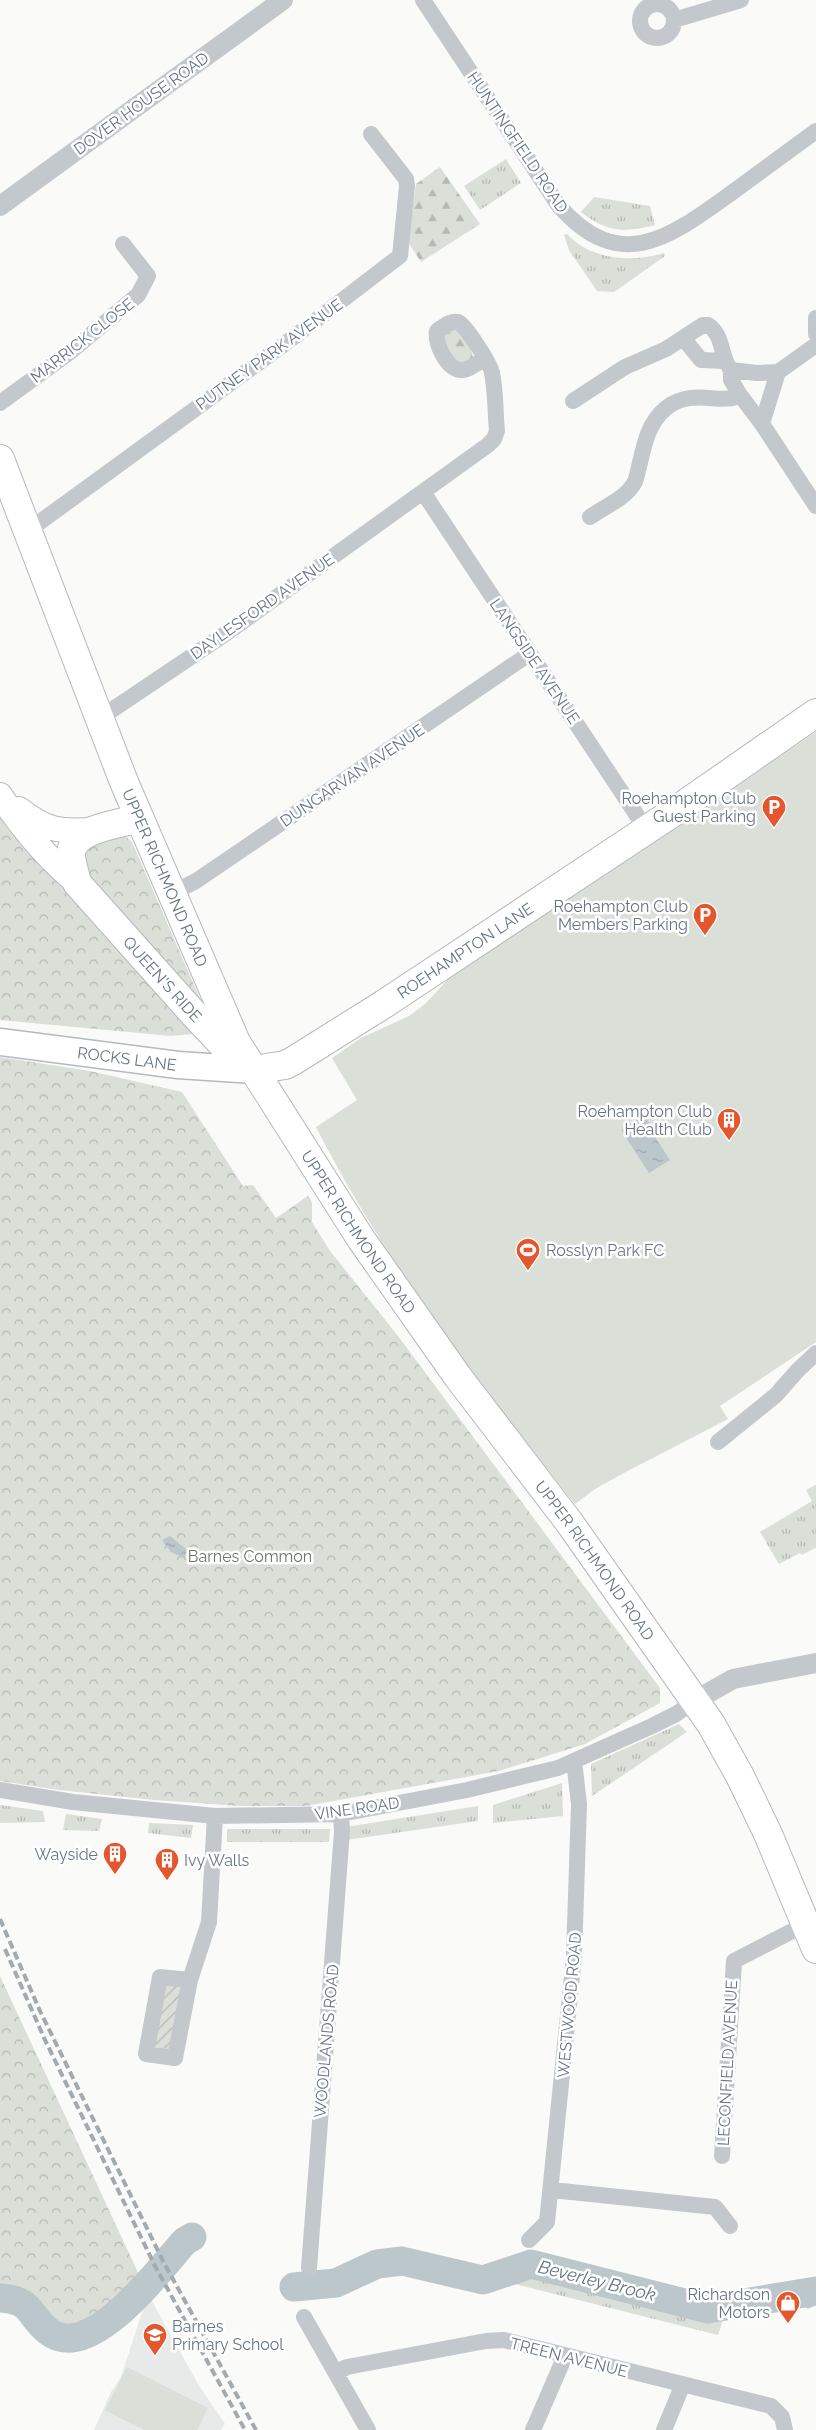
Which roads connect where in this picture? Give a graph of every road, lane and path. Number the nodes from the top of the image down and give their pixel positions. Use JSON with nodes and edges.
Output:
{"nodes":[{"id":1,"x":283,"y":0,"type":"edge"},
{"id":2,"x":423,"y":0,"type":"edge"},
{"id":3,"x":741,"y":0,"type":"edge"},
{"id":4,"x":641,"y":5,"type":"edge"},
{"id":5,"x":674,"y":20,"type":"junction"},
{"id":6,"x":816,"y":131,"type":"edge"},
{"id":7,"x":371,"y":134,"type":"dead end"},
{"id":8,"x":0,"y":206,"type":"edge"},
{"id":9,"x":123,"y":244,"type":"dead end"},
{"id":10,"x":816,"y":318,"type":"edge"},
{"id":11,"x":816,"y":334,"type":"edge"},
{"id":12,"x":684,"y":338,"type":"junction"},
{"id":13,"x":816,"y":345,"type":"edge"},
{"id":14,"x":485,"y":358,"type":"dead end"},
{"id":15,"x":728,"y":366,"type":"junction"},
{"id":16,"x":778,"y":372,"type":"junction"},
{"id":17,"x":740,"y":395,"type":"junction"},
{"id":18,"x":573,"y":401,"type":"dead end"},
{"id":19,"x":0,"y":403,"type":"edge"},
{"id":20,"x":762,"y":424,"type":"junction"},
{"id":21,"x":0,"y":459,"type":"edge"},
{"id":22,"x":423,"y":492,"type":"junction"},
{"id":23,"x":816,"y":506,"type":"edge"},
{"id":24,"x":590,"y":516,"type":"dead end"},
{"id":25,"x":29,"y":530,"type":"junction"},
{"id":26,"x":529,"y":654,"type":"junction"},
{"id":27,"x":816,"y":712,"type":"edge"},
{"id":28,"x":100,"y":718,"type":"junction"},
{"id":29,"x":0,"y":794,"type":"edge"},
{"id":30,"x":139,"y":818,"type":"junction"},
{"id":31,"x":91,"y":830,"type":"junction"},
{"id":32,"x":646,"y":830,"type":"junction"},
{"id":33,"x":77,"y":883,"type":"junction"},
{"id":34,"x":172,"y":893,"type":"junction"},
{"id":35,"x":0,"y":1042,"type":"edge"},
{"id":36,"x":254,"y":1070,"type":"junction"},
{"id":37,"x":816,"y":1353,"type":"edge"},
{"id":38,"x":718,"y":1442,"type":"dead end"},
{"id":39,"x":816,"y":1663,"type":"edge"},
{"id":40,"x":696,"y":1700,"type":"junction"},
{"id":41,"x":574,"y":1761,"type":"junction"},
{"id":42,"x":0,"y":1790,"type":"edge"},
{"id":43,"x":341,"y":1814,"type":"junction"},
{"id":44,"x":215,"y":1816,"type":"junction"},
{"id":45,"x":806,"y":1924,"type":"junction"},
{"id":46,"x":816,"y":1949,"type":"edge"},
{"id":47,"x":190,"y":1980,"type":"junction"},
{"id":48,"x":722,"y":2156,"type":"dead end"},
{"id":49,"x":552,"y":2190,"type":"junction"},
{"id":50,"x":730,"y":2226,"type":"dead end"},
{"id":51,"x":529,"y":2240,"type":"dead end"},
{"id":52,"x":308,"y":2268,"type":"dead end"},
{"id":53,"x":304,"y":2317,"type":"dead end"},
{"id":54,"x":564,"y":2356,"type":"junction"},
{"id":55,"x":337,"y":2372,"type":"junction"},
{"id":56,"x":683,"y":2384,"type":"junction"},
{"id":57,"x":368,"y":2430,"type":"edge"},
{"id":58,"x":533,"y":2430,"type":"edge"},
{"id":59,"x":664,"y":2430,"type":"edge"},
{"id":60,"x":785,"y":2430,"type":"edge"}],
"edges":[{"from":1,"to":8,"type":"street","name":"DOVER HOUSE ROAD"},
{"from":2,"to":6,"type":"street","name":"HUNTINGFIELD ROAD"},
{"from":3,"to":5,"type":"street"},
{"from":4,"to":5,"type":"street"},
{"from":4,"to":5,"type":"street"},
{"from":7,"to":25,"type":"street","name":"PUTNEY PARK AVENUE"},
{"from":9,"to":19,"type":"street","name":"MARRICK CLOSE"},
{"from":10,"to":11,"type":"street"},
{"from":12,"to":15,"type":"street"},
{"from":12,"to":15,"type":"street"},
{"from":12,"to":18,"type":"street"},
{"from":13,"to":16,"type":"street"},
{"from":14,"to":22,"type":"street","name":"DAYLESFORD AVENUE"},
{"from":15,"to":16,"type":"street"},
{"from":15,"to":17,"type":"street"},
{"from":16,"to":20,"type":"street"},
{"from":17,"to":20,"type":"street"},
{"from":17,"to":24,"type":"street"},
{"from":20,"to":23,"type":"street"},
{"from":21,"to":25,"type":"highway","name":"UPPER RICHMOND ROAD"},
{"from":22,"to":26,"type":"street","name":"LANGSIDE AVENUE"},
{"from":22,"to":28,"type":"street","name":"DAYLESFORD AVENUE"},
{"from":25,"to":28,"type":"highway","name":"UPPER RICHMOND ROAD"},
{"from":26,"to":32,"type":"street","name":"LANGSIDE AVENUE"},
{"from":26,"to":34,"type":"street","name":"DUNGARVAN AVENUE"},
{"from":27,"to":32,"type":"highway","name":"ROEHAMPTON LANE"},
{"from":28,"to":30,"type":"highway","name":"UPPER RICHMOND ROAD"},
{"from":29,"to":31,"type":"main road","name":"QUEEN'S RIDE"},
{"from":29,"to":33,"type":"main road","name":"QUEEN'S RIDE"},
{"from":30,"to":31,"type":"highway","name":"QUEEN'S RIDE"},
{"from":30,"to":34,"type":"highway","name":"UPPER RICHMOND ROAD"},
{"from":31,"to":33,"type":"highway"},
{"from":32,"to":36,"type":"highway","name":"ROEHAMPTON LANE"},
{"from":33,"to":36,"type":"highway","name":"QUEEN'S RIDE"},
{"from":34,"to":36,"type":"highway","name":"UPPER RICHMOND ROAD"},
{"from":35,"to":36,"type":"main road","name":"ROCKS LANE"},
{"from":36,"to":40,"type":"highway","name":"UPPER RICHMOND ROAD"},
{"from":37,"to":38,"type":"street"},
{"from":39,"to":40,"type":"street"},
{"from":40,"to":41,"type":"street","name":"VINE ROAD"},
{"from":40,"to":45,"type":"highway","name":"UPPER RICHMOND ROAD"},
{"from":41,"to":43,"type":"street","name":"VINE ROAD"},
{"from":41,"to":49,"type":"street","name":"WESTWOOD ROAD"},
{"from":42,"to":44,"type":"street","name":"VINE ROAD"},
{"from":43,"to":44,"type":"street","name":"VINE ROAD"},
{"from":43,"to":52,"type":"street","name":"WOODLANDS ROAD"},
{"from":44,"to":47,"type":"street"},
{"from":45,"to":46,"type":"highway","name":"UPPER RICHMOND ROAD"},
{"from":45,"to":48,"type":"street","name":"LECONFIELD AVENUE"},
{"from":47,"to":47,"type":"street"},
{"from":49,"to":50,"type":"street"},
{"from":49,"to":51,"type":"street","name":"WESTWOOD ROAD"},
{"from":53,"to":55,"type":"street"},
{"from":54,"to":55,"type":"street","name":"TREEN AVENUE"},
{"from":54,"to":56,"type":"street","name":"TREEN AVENUE"},
{"from":54,"to":58,"type":"street"},
{"from":55,"to":57,"type":"street"},
{"from":56,"to":59,"type":"street"},
{"from":56,"to":60,"type":"street","name":"TREEN AVENUE"}]}
